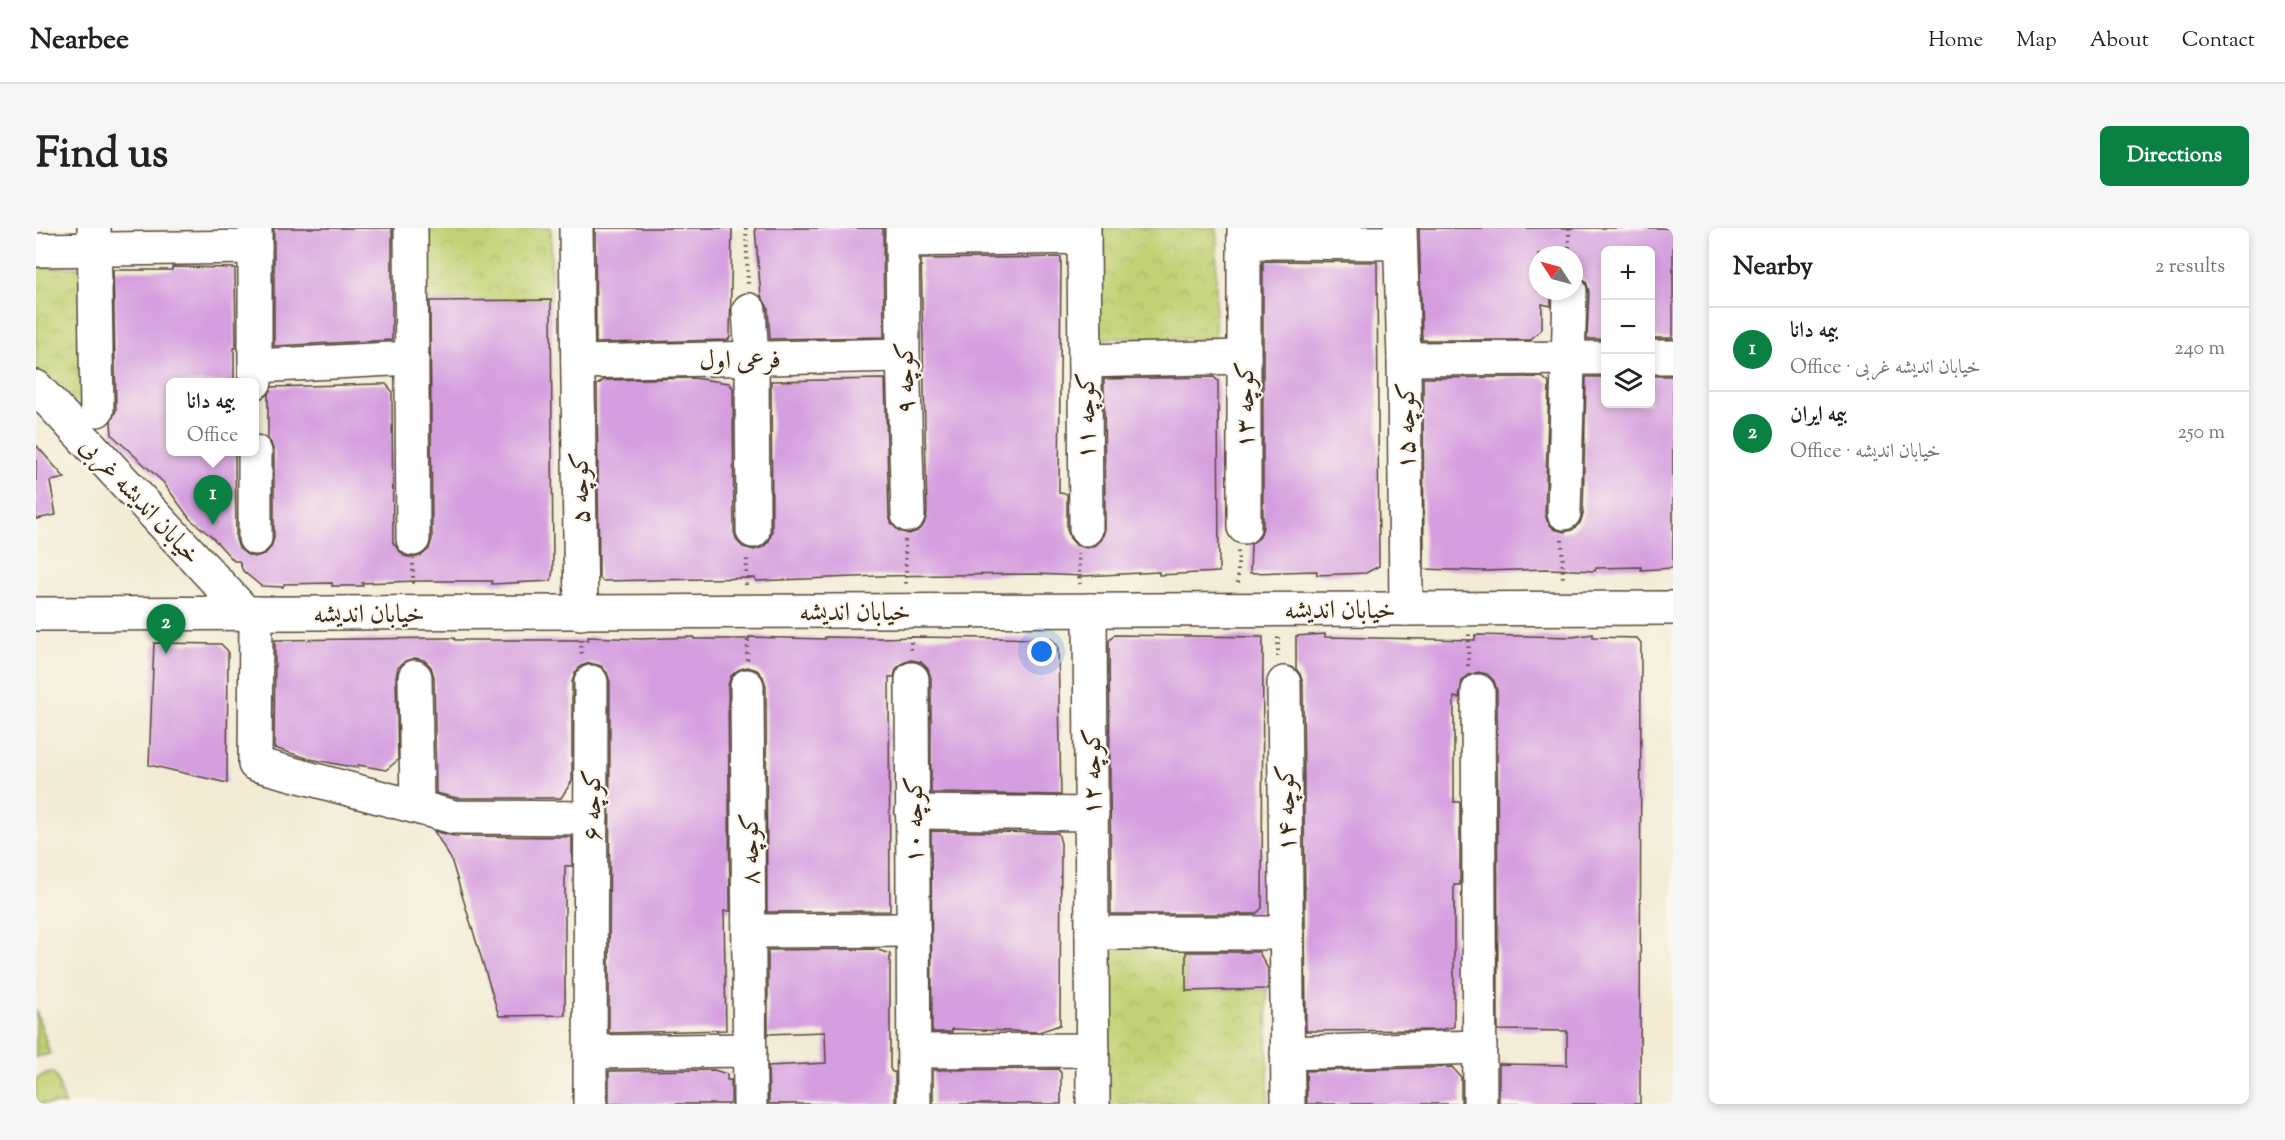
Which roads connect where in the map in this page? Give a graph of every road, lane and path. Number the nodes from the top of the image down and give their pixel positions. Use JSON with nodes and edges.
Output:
{"nodes":[{"id":1,"x":411,"y":228,"type":"edge"},
{"id":2,"x":576,"y":228,"type":"edge"},
{"id":3,"x":746,"y":228,"type":"edge"},
{"id":4,"x":1569,"y":228,"type":"edge"},
{"id":5,"x":1084,"y":233,"type":"edge"},
{"id":6,"x":902,"y":234,"type":"edge"},
{"id":7,"x":1244,"y":235,"type":"edge"},
{"id":8,"x":1400,"y":236,"type":"edge"},
{"id":9,"x":255,"y":237,"type":"edge"},
{"id":10,"x":94,"y":238,"type":"edge"},
{"id":11,"x":1569,"y":246,"type":"edge"},
{"id":12,"x":36,"y":250,"type":"edge"},
{"id":13,"x":1570,"y":300,"type":"edge"},
{"id":14,"x":749,"y":310,"type":"joint"},
{"id":15,"x":903,"y":355,"type":"junction"},
{"id":16,"x":1244,"y":357,"type":"junction"},
{"id":17,"x":1655,"y":357,"type":"edge"},
{"id":18,"x":1673,"y":357,"type":"edge"},
{"id":19,"x":412,"y":358,"type":"junction"},
{"id":20,"x":752,"y":358,"type":"junction"},
{"id":21,"x":1569,"y":358,"type":"junction"},
{"id":22,"x":1601,"y":358,"type":"edge"},
{"id":23,"x":1404,"y":359,"type":"junction"},
{"id":24,"x":1085,"y":361,"type":"junction"},
{"id":25,"x":578,"y":362,"type":"junction"},
{"id":26,"x":255,"y":374,"type":"edge"},
{"id":27,"x":36,"y":387,"type":"edge"},
{"id":28,"x":97,"y":410,"type":"dead end"},
{"id":29,"x":255,"y":456,"type":"edge"},
{"id":30,"x":1564,"y":513,"type":"joint"},
{"id":31,"x":908,"y":515,"type":"joint"},
{"id":32,"x":1244,"y":527,"type":"joint"},
{"id":33,"x":1086,"y":529,"type":"joint"},
{"id":34,"x":753,"y":531,"type":"joint"},
{"id":35,"x":255,"y":538,"type":"dead end"},
{"id":36,"x":413,"y":538,"type":"joint"},
{"id":37,"x":1568,"y":608,"type":"junction"},
{"id":38,"x":1673,"y":608,"type":"edge"},
{"id":39,"x":1246,"y":609,"type":"junction"},
{"id":40,"x":1278,"y":609,"type":"junction"},
{"id":41,"x":1406,"y":609,"type":"junction"},
{"id":42,"x":1469,"y":609,"type":"junction"},
{"id":43,"x":1090,"y":610,"type":"junction"},
{"id":44,"x":750,"y":611,"type":"junction"},
{"id":45,"x":911,"y":611,"type":"junction"},
{"id":46,"x":251,"y":613,"type":"junction"},
{"id":47,"x":413,"y":613,"type":"junction"},
{"id":48,"x":581,"y":613,"type":"junction"},
{"id":49,"x":36,"y":614,"type":"edge"},
{"id":50,"x":415,"y":677,"type":"dead end"},
{"id":51,"x":912,"y":679,"type":"joint"},
{"id":52,"x":591,"y":682,"type":"joint"},
{"id":53,"x":1284,"y":683,"type":"joint"},
{"id":54,"x":747,"y":686,"type":"joint"},
{"id":55,"x":1478,"y":691,"type":"joint"},
{"id":56,"x":417,"y":807,"type":"junction"},
{"id":57,"x":912,"y":812,"type":"junction"},
{"id":58,"x":1092,"y":814,"type":"junction"},
{"id":59,"x":591,"y":818,"type":"junction"},
{"id":60,"x":750,"y":931,"type":"junction"},
{"id":61,"x":1092,"y":933,"type":"junction"},
{"id":62,"x":1287,"y":933,"type":"junction"},
{"id":63,"x":913,"y":945,"type":"junction"},
{"id":64,"x":1480,"y":1047,"type":"junction"},
{"id":65,"x":750,"y":1050,"type":"junction"},
{"id":66,"x":914,"y":1050,"type":"junction"},
{"id":67,"x":1093,"y":1050,"type":"junction"},
{"id":68,"x":590,"y":1052,"type":"junction"},
{"id":69,"x":1287,"y":1053,"type":"junction"},
{"id":70,"x":590,"y":1104,"type":"edge"},
{"id":71,"x":750,"y":1104,"type":"edge"},
{"id":72,"x":914,"y":1104,"type":"edge"},
{"id":73,"x":1093,"y":1104,"type":"edge"},
{"id":74,"x":1288,"y":1104,"type":"edge"},
{"id":75,"x":1480,"y":1104,"type":"edge"}],
"edges":[{"from":1,"to":19,"type":"street"},
{"from":2,"to":25,"type":"street"},
{"from":3,"to":14,"type":"path"},
{"from":4,"to":11,"type":"path"},
{"from":5,"to":6,"type":"street"},
{"from":5,"to":24,"type":"street","name":"کوچه ۱۱"},
{"from":6,"to":15,"type":"street","name":"کوچه ۹"},
{"from":7,"to":8,"type":"street"},
{"from":7,"to":16,"type":"street","name":"کوچه ۱۳"},
{"from":8,"to":23,"type":"street","name":"کوچه ۱۵"},
{"from":9,"to":10,"type":"street"},
{"from":9,"to":26,"type":"street"},
{"from":10,"to":12,"type":"street"},
{"from":10,"to":28,"type":"street"},
{"from":13,"to":21,"type":"street"},
{"from":14,"to":20,"type":"street"},
{"from":15,"to":20,"type":"street","name":"فرعی اول"},
{"from":15,"to":31,"type":"street","name":"کوچه ۹"},
{"from":16,"to":24,"type":"street"},
{"from":16,"to":32,"type":"street","name":"کوچه ۱۳"},
{"from":17,"to":18,"type":"street"},
{"from":19,"to":26,"type":"street"},
{"from":19,"to":36,"type":"street"},
{"from":20,"to":25,"type":"street","name":"فرعی اول"},
{"from":20,"to":34,"type":"street"},
{"from":21,"to":22,"type":"street"},
{"from":21,"to":23,"type":"street"},
{"from":21,"to":30,"type":"street"},
{"from":23,"to":41,"type":"street","name":"کوچه ۱۵"},
{"from":24,"to":33,"type":"street","name":"کوچه ۱۱"},
{"from":25,"to":48,"type":"street","name":"کوچه ۵"},
{"from":27,"to":46,"type":"street","name":"خیابان اندیشه غربی"},
{"from":29,"to":35,"type":"street"},
{"from":30,"to":37,"type":"path"},
{"from":31,"to":45,"type":"path"},
{"from":32,"to":39,"type":"path"},
{"from":33,"to":43,"type":"path"},
{"from":34,"to":44,"type":"path"},
{"from":36,"to":47,"type":"path"},
{"from":37,"to":38,"type":"street","name":"خیابان اندیشه"},
{"from":37,"to":42,"type":"street","name":"خیابان اندیشه"},
{"from":39,"to":40,"type":"street","name":"خیابان اندیشه"},
{"from":39,"to":43,"type":"street","name":"خیابان اندیشه"},
{"from":40,"to":41,"type":"street","name":"خیابان اندیشه"},
{"from":40,"to":53,"type":"path"},
{"from":41,"to":42,"type":"street","name":"خیابان اندیشه"},
{"from":42,"to":55,"type":"path"},
{"from":43,"to":45,"type":"street","name":"خیابان اندیشه"},
{"from":43,"to":58,"type":"street","name":"کوچه ۱۲"},
{"from":44,"to":45,"type":"street","name":"خیابان اندیشه"},
{"from":44,"to":48,"type":"street","name":"خیابان اندیشه"},
{"from":44,"to":54,"type":"path"},
{"from":45,"to":51,"type":"path"},
{"from":46,"to":47,"type":"street","name":"خیابان اندیشه"},
{"from":46,"to":49,"type":"street","name":"خیابان اندیشه"},
{"from":46,"to":56,"type":"street"},
{"from":47,"to":48,"type":"street","name":"خیابان اندیشه"},
{"from":48,"to":52,"type":"path"},
{"from":50,"to":56,"type":"street"},
{"from":51,"to":57,"type":"street","name":"کوچه ۱۰"},
{"from":52,"to":59,"type":"street","name":"کوچه ۶"},
{"from":53,"to":62,"type":"street","name":"کوچه ۱۴"},
{"from":54,"to":60,"type":"street","name":"کوچه ۸"},
{"from":55,"to":64,"type":"street"},
{"from":56,"to":59,"type":"street"},
{"from":57,"to":58,"type":"street"},
{"from":57,"to":63,"type":"street","name":"کوچه ۱۰"},
{"from":58,"to":61,"type":"street","name":"کوچه ۱۲"},
{"from":59,"to":68,"type":"street","name":"کوچه ۶"},
{"from":60,"to":63,"type":"street"},
{"from":60,"to":65,"type":"street","name":"کوچه ۸"},
{"from":61,"to":62,"type":"street"},
{"from":61,"to":67,"type":"street","name":"کوچه ۱۲"},
{"from":62,"to":69,"type":"street"},
{"from":63,"to":66,"type":"street"},
{"from":64,"to":69,"type":"street"},
{"from":64,"to":75,"type":"street"},
{"from":65,"to":68,"type":"street"},
{"from":65,"to":71,"type":"street"},
{"from":66,"to":67,"type":"street"},
{"from":66,"to":72,"type":"street"},
{"from":67,"to":73,"type":"street","name":"کوچه ۱۲"},
{"from":68,"to":70,"type":"street"},
{"from":69,"to":74,"type":"street"}]}
